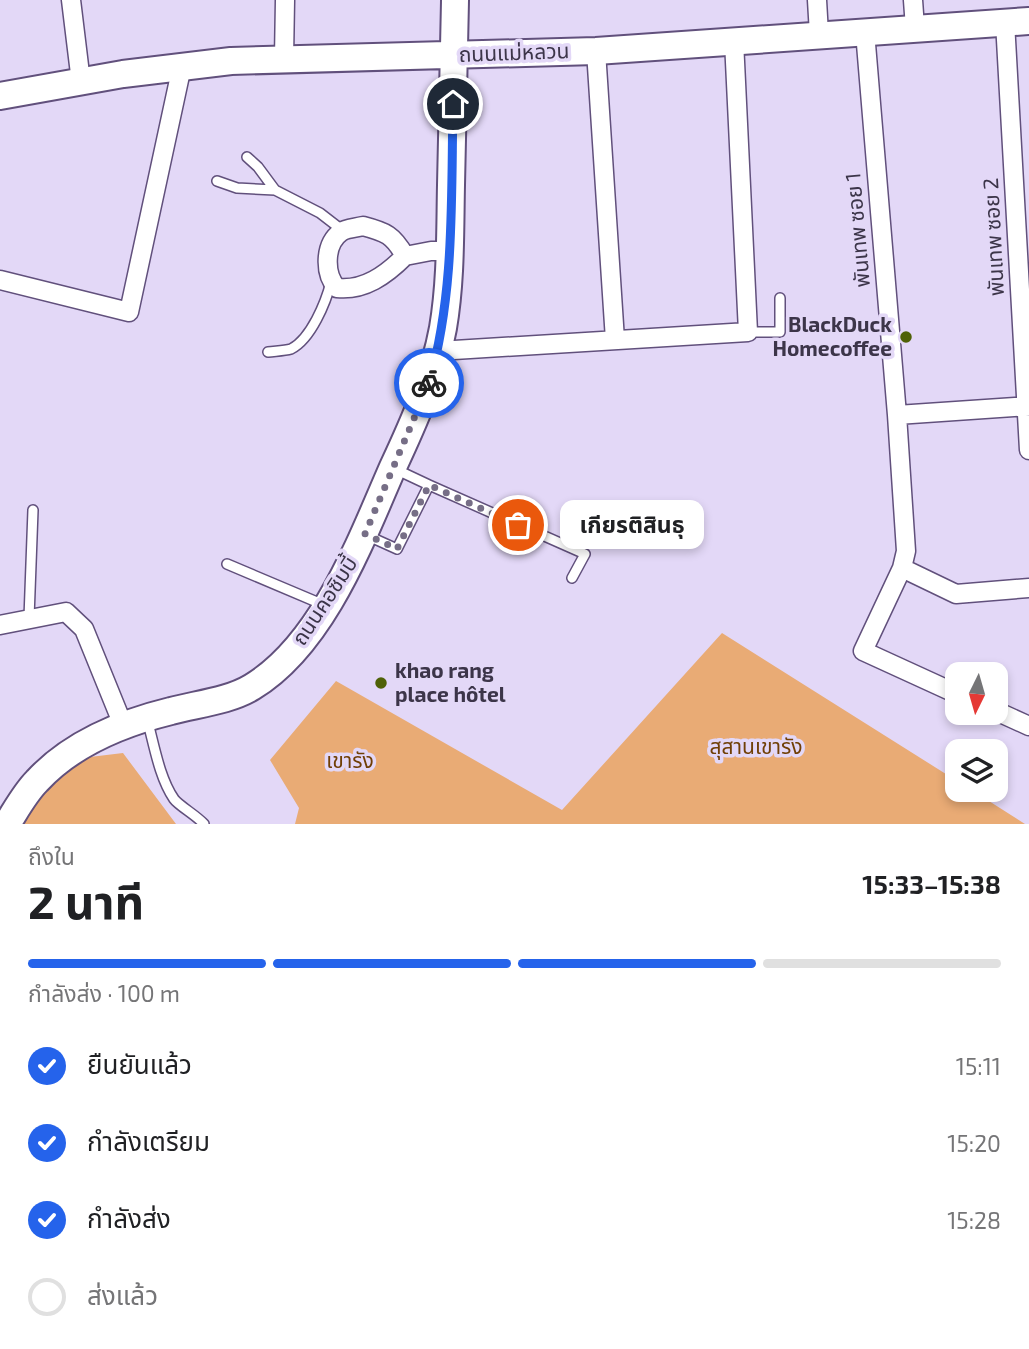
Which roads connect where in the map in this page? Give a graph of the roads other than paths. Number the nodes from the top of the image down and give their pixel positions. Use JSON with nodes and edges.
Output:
{"nodes":[{"id":1,"x":71,"y":0,"type":"edge"},
{"id":2,"x":285,"y":0,"type":"edge"},
{"id":3,"x":455,"y":0,"type":"edge"},
{"id":4,"x":817,"y":0,"type":"edge"},
{"id":5,"x":913,"y":0,"type":"edge"},
{"id":6,"x":1017,"y":21,"type":"edge"},
{"id":7,"x":915,"y":28,"type":"junction"},
{"id":8,"x":864,"y":32,"type":"junction"},
{"id":9,"x":819,"y":34,"type":"junction"},
{"id":10,"x":734,"y":41,"type":"junction"},
{"id":11,"x":596,"y":51,"type":"junction"},
{"id":12,"x":454,"y":55,"type":"junction"},
{"id":13,"x":284,"y":58,"type":"junction"},
{"id":14,"x":182,"y":66,"type":"junction"},
{"id":15,"x":81,"y":82,"type":"junction"},
{"id":16,"x":0,"y":96,"type":"edge"},
{"id":17,"x":247,"y":157,"type":"dead end"},
{"id":18,"x":217,"y":181,"type":"dead end"},
{"id":19,"x":275,"y":190,"type":"junction"},
{"id":20,"x":342,"y":230,"type":"junction"},
{"id":21,"x":449,"y":251,"type":"junction"},
{"id":22,"x":405,"y":256,"type":"junction"},
{"id":23,"x":0,"y":281,"type":"edge"},
{"id":24,"x":331,"y":282,"type":"junction"},
{"id":25,"x":779,"y":299,"type":"dead end"},
{"id":26,"x":748,"y":332,"type":"junction"},
{"id":27,"x":615,"y":340,"type":"junction"},
{"id":28,"x":438,"y":351,"type":"junction"},
{"id":29,"x":268,"y":352,"type":"dead end"},
{"id":30,"x":1027,"y":406,"type":"edge"},
{"id":31,"x":897,"y":415,"type":"junction"},
{"id":32,"x":1029,"y":450,"type":"edge"},
{"id":33,"x":393,"y":468,"type":"junction"},
{"id":34,"x":429,"y":485,"type":"junction"},
{"id":35,"x":33,"y":510,"type":"dead end"},
{"id":36,"x":365,"y":534,"type":"junction"},
{"id":37,"x":227,"y":564,"type":"dead end"},
{"id":38,"x":902,"y":568,"type":"junction"},
{"id":39,"x":572,"y":578,"type":"dead end"},
{"id":40,"x":1029,"y":588,"type":"edge"},
{"id":41,"x":326,"y":606,"type":"junction"},
{"id":42,"x":29,"y":618,"type":"junction"},
{"id":43,"x":0,"y":625,"type":"edge"},
{"id":44,"x":945,"y":689,"type":"edge"},
{"id":45,"x":1008,"y":716,"type":"edge"},
{"id":46,"x":135,"y":721,"type":"junction"},
{"id":47,"x":1029,"y":726,"type":"edge"},
{"id":48,"x":6,"y":824,"type":"edge"},
{"id":49,"x":204,"y":824,"type":"edge"}],
"edges":[{"from":1,"to":15,"type":"street"},
{"from":2,"to":13,"type":"street"},
{"from":3,"to":12,"type":"main road","name":"ถนนคอซิมบี้"},
{"from":4,"to":9,"type":"street"},
{"from":5,"to":7,"type":"street"},
{"from":6,"to":7,"type":"main road","name":"ถนนแม่หลวน"},
{"from":6,"to":30,"type":"street","name":"พันเทพ ซอย 2"},
{"from":7,"to":8,"type":"main road","name":"ถนนแม่หลวน"},
{"from":8,"to":9,"type":"main road","name":"ถนนแม่หลวน"},
{"from":8,"to":31,"type":"street","name":"พันเทพ ซอย 1"},
{"from":9,"to":10,"type":"main road","name":"ถนนแม่หลวน"},
{"from":10,"to":11,"type":"main road","name":"ถนนแม่หลวน"},
{"from":10,"to":26,"type":"street"},
{"from":11,"to":12,"type":"main road","name":"ถนนแม่หลวน"},
{"from":11,"to":27,"type":"street"},
{"from":12,"to":13,"type":"main road","name":"ถนนแม่หลวน"},
{"from":12,"to":21,"type":"main road","name":"ถนนคอซิมบี้"},
{"from":13,"to":14,"type":"main road","name":"ถนนแม่หลวน"},
{"from":14,"to":15,"type":"main road","name":"ถนนแม่หลวน"},
{"from":14,"to":23,"type":"street"},
{"from":15,"to":16,"type":"main road","name":"ถนนแม่หลวน"},
{"from":17,"to":19,"type":"lane"},
{"from":18,"to":19,"type":"lane"},
{"from":19,"to":20,"type":"lane"},
{"from":20,"to":22,"type":"street"},
{"from":20,"to":24,"type":"street"},
{"from":21,"to":22,"type":"street"},
{"from":21,"to":28,"type":"main road","name":"ถนนคอซิมบี้"},
{"from":22,"to":24,"type":"street"},
{"from":24,"to":29,"type":"lane"},
{"from":25,"to":26,"type":"lane"},
{"from":26,"to":27,"type":"street"},
{"from":27,"to":28,"type":"street"},
{"from":28,"to":33,"type":"main road","name":"ถนนคอซิมบี้"},
{"from":30,"to":31,"type":"street"},
{"from":30,"to":32,"type":"street","name":"พันเทพ ซอย 2"},
{"from":31,"to":38,"type":"street","name":"พันเทพ ซอย 1"},
{"from":33,"to":34,"type":"lane"},
{"from":33,"to":36,"type":"main road","name":"ถนนคอซิมบี้"},
{"from":34,"to":36,"type":"lane"},
{"from":34,"to":39,"type":"lane"},
{"from":35,"to":42,"type":"lane"},
{"from":36,"to":41,"type":"main road","name":"ถนนคอซิมบี้"},
{"from":37,"to":41,"type":"lane"},
{"from":38,"to":40,"type":"street"},
{"from":38,"to":44,"type":"street"},
{"from":41,"to":46,"type":"main road","name":"ถนนคอซิมบี้"},
{"from":42,"to":43,"type":"street"},
{"from":42,"to":46,"type":"street"},
{"from":45,"to":47,"type":"street"},
{"from":46,"to":48,"type":"main road","name":"ถนนคอซิมบี้"},
{"from":46,"to":49,"type":"lane"}]}
